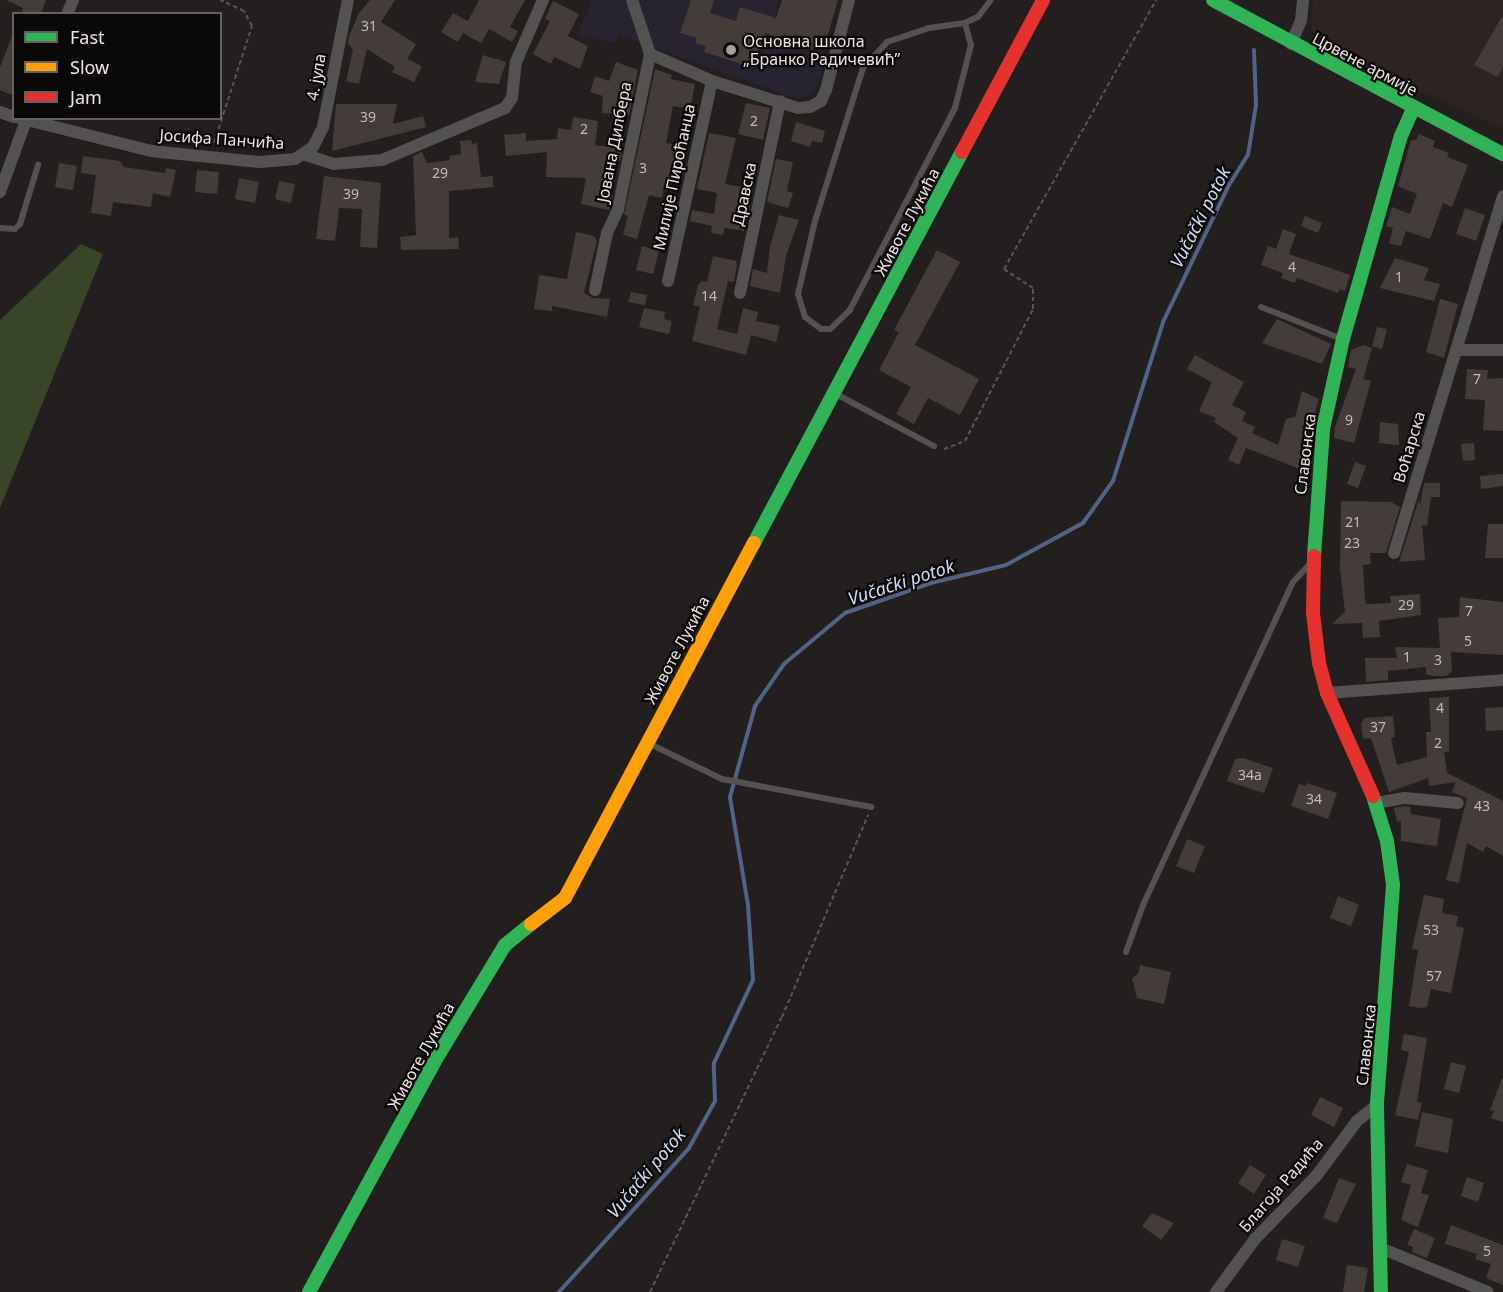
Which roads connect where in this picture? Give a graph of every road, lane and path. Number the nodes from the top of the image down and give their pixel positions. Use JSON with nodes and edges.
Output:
{"nodes":[{"id":1,"x":220,"y":0,"type":"edge"},
{"id":2,"x":348,"y":0,"type":"edge"},
{"id":3,"x":543,"y":0,"type":"edge"},
{"id":4,"x":632,"y":0,"type":"edge"},
{"id":5,"x":849,"y":0,"type":"edge"},
{"id":6,"x":991,"y":0,"type":"edge"},
{"id":7,"x":1043,"y":0,"type":"edge"},
{"id":8,"x":1156,"y":0,"type":"edge"},
{"id":9,"x":1213,"y":0,"type":"edge"},
{"id":10,"x":1303,"y":0,"type":"edge"},
{"id":11,"x":965,"y":23,"type":"junction"},
{"id":12,"x":1291,"y":44,"type":"junction"},
{"id":13,"x":650,"y":54,"type":"junction"},
{"id":14,"x":712,"y":81,"type":"junction"},
{"id":15,"x":780,"y":101,"type":"junction"},
{"id":16,"x":1413,"y":109,"type":"junction"},
{"id":17,"x":222,"y":118,"type":"edge"},
{"id":18,"x":24,"y":120,"type":"edge"},
{"id":19,"x":28,"y":120,"type":"edge"},
{"id":20,"x":221,"y":120,"type":"edge"},
{"id":21,"x":1503,"y":154,"type":"edge"},
{"id":22,"x":306,"y":155,"type":"junction"},
{"id":23,"x":209,"y":158,"type":"junction"},
{"id":24,"x":38,"y":165,"type":"dead end"},
{"id":25,"x":0,"y":192,"type":"edge"},
{"id":26,"x":1503,"y":196,"type":"edge"},
{"id":27,"x":0,"y":228,"type":"edge"},
{"id":28,"x":668,"y":281,"type":"dead end"},
{"id":29,"x":595,"y":290,"type":"dead end"},
{"id":30,"x":740,"y":293,"type":"dead end"},
{"id":31,"x":1261,"y":307,"type":"dead end"},
{"id":32,"x":1343,"y":339,"type":"junction"},
{"id":33,"x":1456,"y":350,"type":"junction"},
{"id":34,"x":1503,"y":351,"type":"edge"},
{"id":35,"x":833,"y":393,"type":"junction"},
{"id":36,"x":934,"y":446,"type":"joint"},
{"id":37,"x":1394,"y":554,"type":"dead end"},
{"id":38,"x":1313,"y":562,"type":"junction"},
{"id":39,"x":1503,"y":680,"type":"edge"},
{"id":40,"x":1326,"y":693,"type":"junction"},
{"id":41,"x":647,"y":743,"type":"junction"},
{"id":42,"x":1376,"y":803,"type":"junction"},
{"id":43,"x":1458,"y":803,"type":"dead end"},
{"id":44,"x":871,"y":807,"type":"joint"},
{"id":45,"x":1126,"y":952,"type":"dead end"},
{"id":46,"x":1377,"y":1105,"type":"junction"},
{"id":47,"x":1383,"y":1250,"type":"junction"},
{"id":48,"x":309,"y":1292,"type":"edge"},
{"id":49,"x":650,"y":1292,"type":"edge"},
{"id":50,"x":1216,"y":1292,"type":"edge"},
{"id":51,"x":1381,"y":1292,"type":"edge"},
{"id":52,"x":1488,"y":1292,"type":"edge"}],
"edges":[{"from":1,"to":17,"type":"path"},
{"from":2,"to":22,"type":"street","name":"4. јула"},
{"from":3,"to":22,"type":"street","name":"Јосифа Панчића"},
{"from":4,"to":13,"type":"street"},
{"from":5,"to":15,"type":"street"},
{"from":6,"to":11,"type":"lane"},
{"from":7,"to":35,"type":"street","name":"Животе Лукића"},
{"from":8,"to":36,"type":"path"},
{"from":9,"to":12,"type":"street","name":"Црвене армије"},
{"from":10,"to":12,"type":"street"},
{"from":11,"to":11,"type":"lane"},
{"from":12,"to":16,"type":"street","name":"Црвене армије"},
{"from":13,"to":14,"type":"street"},
{"from":13,"to":29,"type":"street","name":"Јована Дилбера"},
{"from":14,"to":15,"type":"street"},
{"from":14,"to":28,"type":"street","name":"Милије Пироћанца"},
{"from":15,"to":30,"type":"street","name":"Дравска"},
{"from":16,"to":21,"type":"street","name":"Црвене армије"},
{"from":16,"to":32,"type":"street","name":"Славонска"},
{"from":18,"to":25,"type":"street"},
{"from":19,"to":23,"type":"street","name":"Јосифа Панчића"},
{"from":20,"to":23,"type":"path"},
{"from":22,"to":23,"type":"street","name":"Јосифа Панчића"},
{"from":24,"to":27,"type":"lane"},
{"from":26,"to":33,"type":"street","name":"Воћарска"},
{"from":31,"to":32,"type":"lane"},
{"from":32,"to":38,"type":"street","name":"Славонска"},
{"from":33,"to":34,"type":"street"},
{"from":33,"to":37,"type":"street","name":"Воћарска"},
{"from":35,"to":36,"type":"lane"},
{"from":35,"to":41,"type":"street","name":"Животе Лукића"},
{"from":38,"to":40,"type":"street","name":"Славонска"},
{"from":38,"to":45,"type":"lane"},
{"from":39,"to":40,"type":"street"},
{"from":40,"to":42,"type":"street","name":"Славонска"},
{"from":41,"to":44,"type":"lane"},
{"from":41,"to":48,"type":"street","name":"Животе Лукића"},
{"from":42,"to":43,"type":"street"},
{"from":42,"to":46,"type":"street","name":"Славонска"},
{"from":44,"to":49,"type":"path"},
{"from":46,"to":47,"type":"street","name":"Славонска"},
{"from":46,"to":50,"type":"street","name":"Благоја Радића"},
{"from":47,"to":51,"type":"street","name":"Славонска"},
{"from":47,"to":52,"type":"street"}]}
